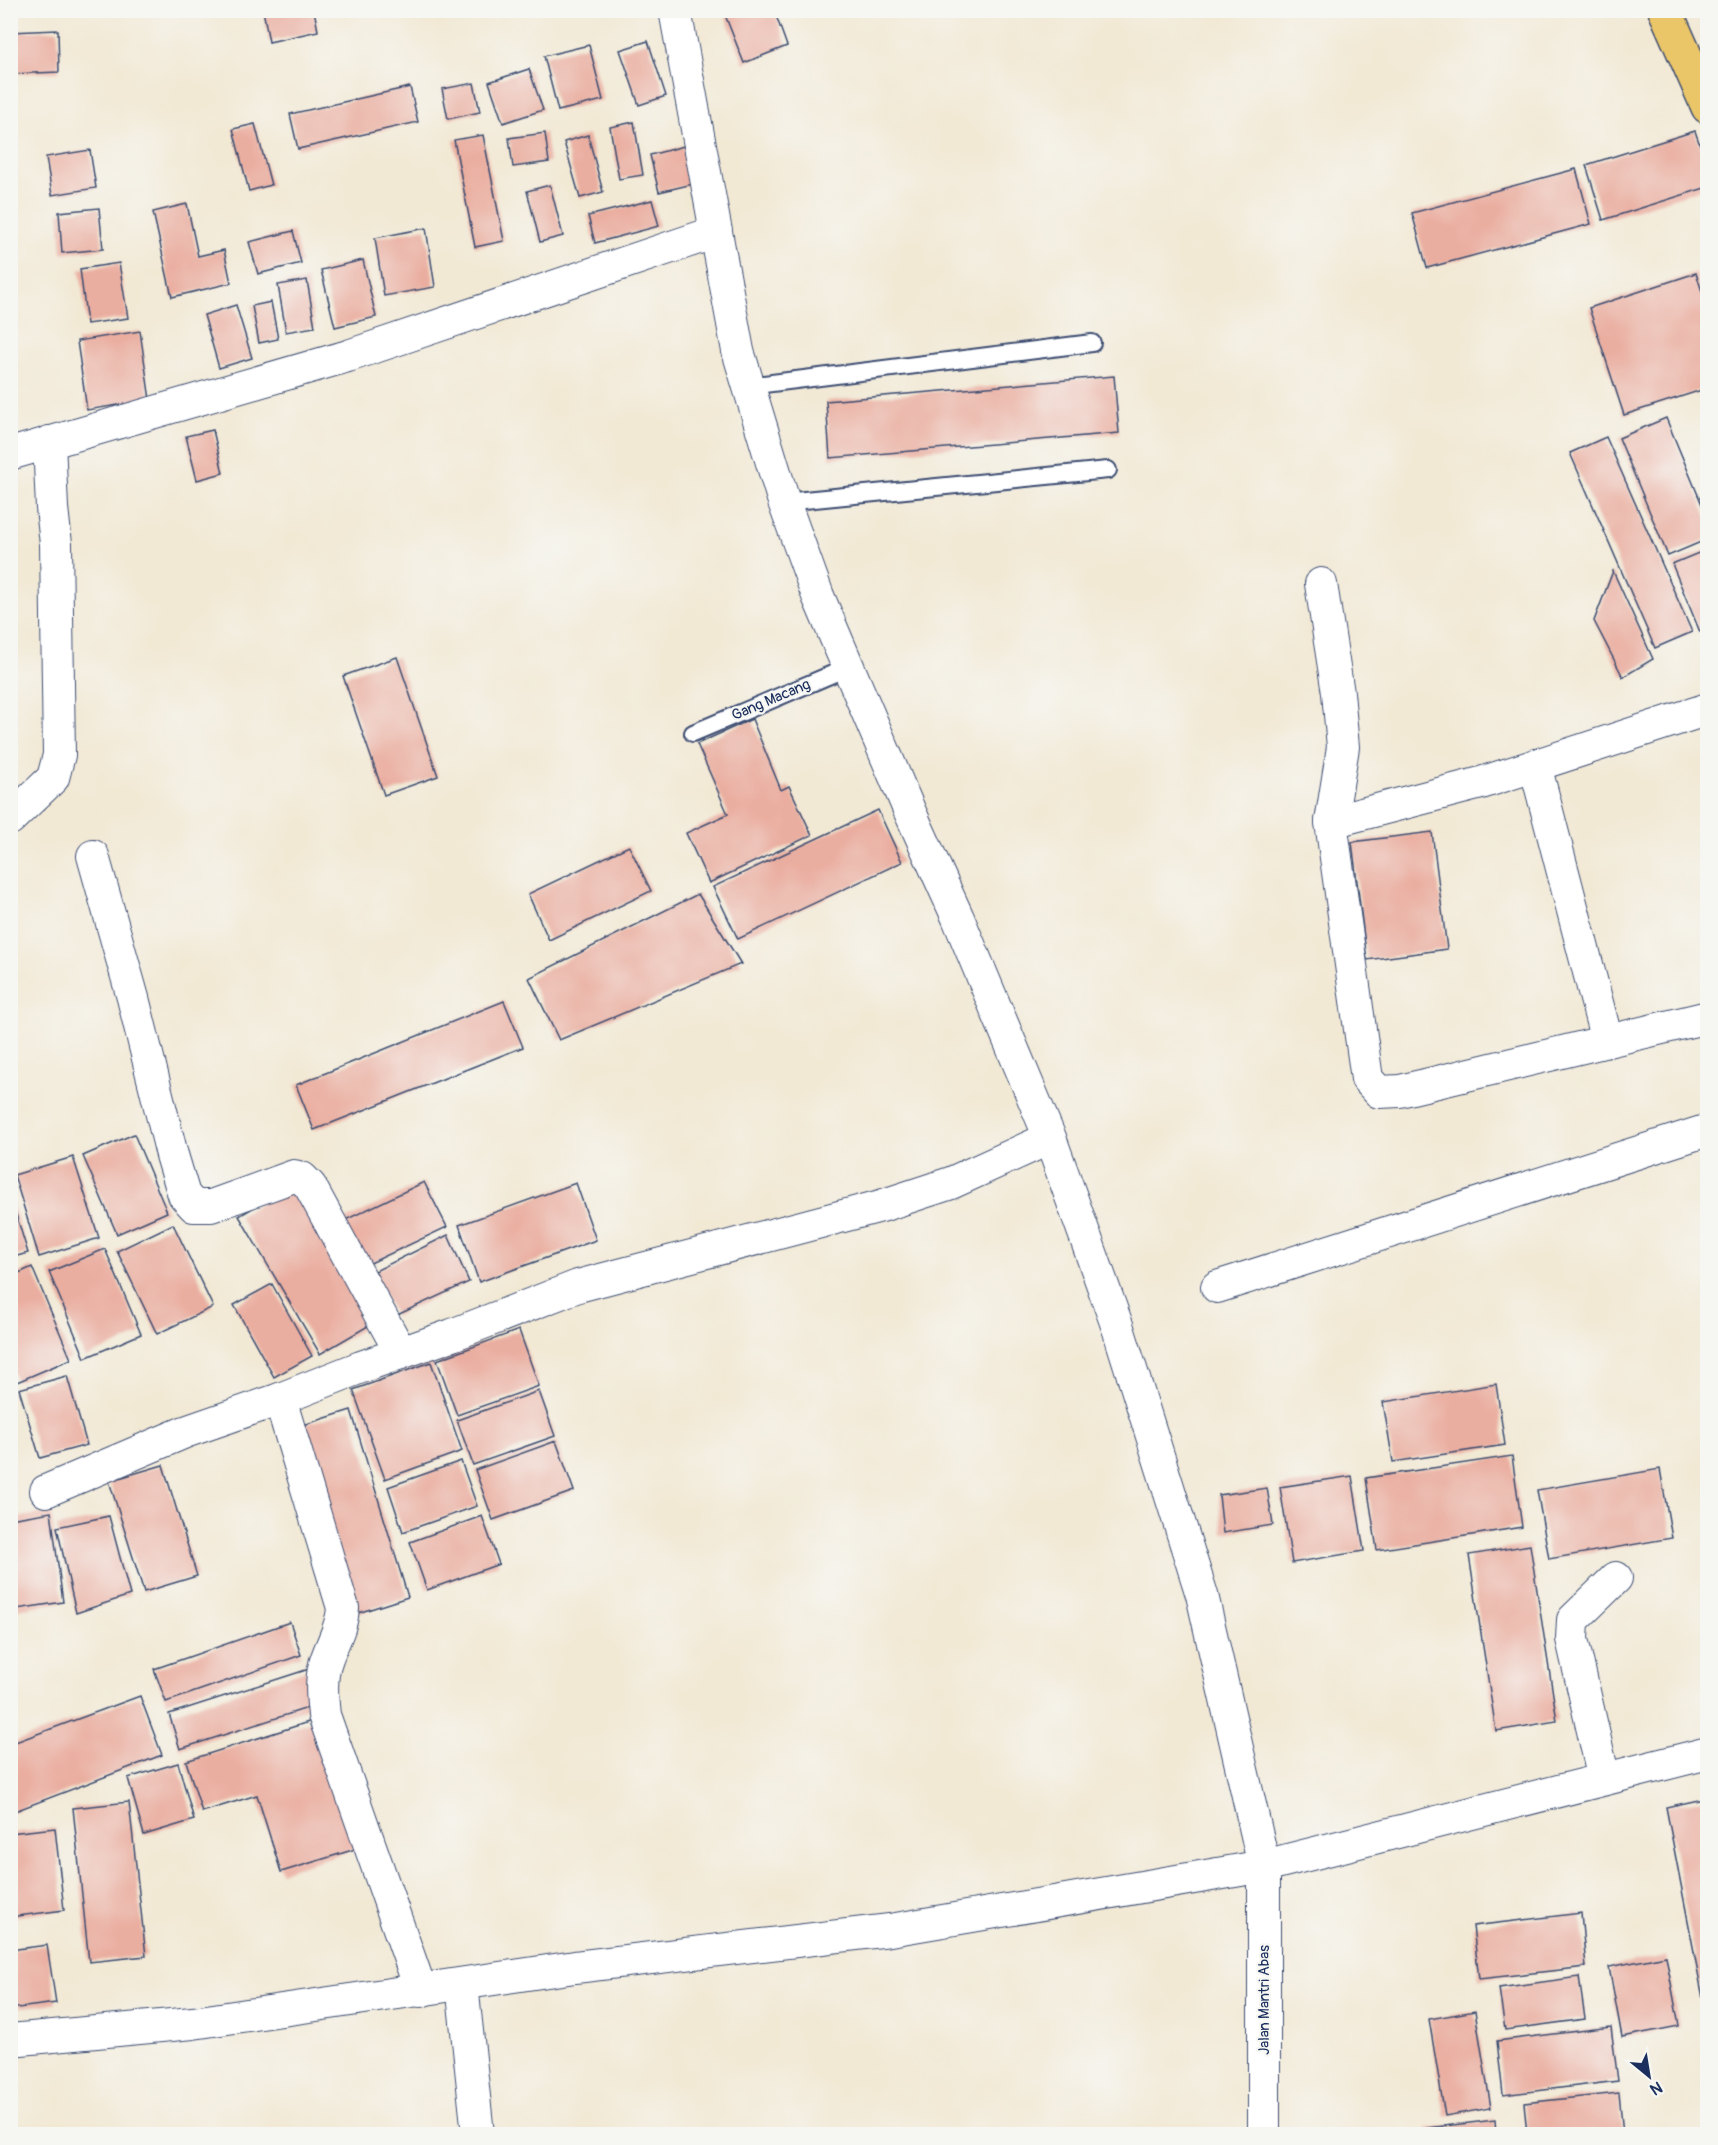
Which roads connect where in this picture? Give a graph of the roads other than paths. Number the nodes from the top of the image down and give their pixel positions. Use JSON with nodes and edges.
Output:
{"nodes":[{"id":1,"x":675,"y":10,"type":"edge"},
{"id":2,"x":1665,"y":10,"type":"edge"},
{"id":3,"x":1681,"y":10,"type":"edge"},
{"id":4,"x":1707,"y":72,"type":"edge"},
{"id":5,"x":1707,"y":107,"type":"edge"},
{"id":6,"x":716,"y":232,"type":"junction"},
{"id":7,"x":1092,"y":343,"type":"dead end"},
{"id":8,"x":748,"y":386,"type":"junction"},
{"id":9,"x":50,"y":442,"type":"junction"},
{"id":10,"x":10,"y":454,"type":"edge"},
{"id":11,"x":1108,"y":470,"type":"dead end"},
{"id":12,"x":784,"y":502,"type":"junction"},
{"id":13,"x":1321,"y":584,"type":"dead end"},
{"id":14,"x":849,"y":667,"type":"junction"},
{"id":15,"x":1707,"y":709,"type":"edge"},
{"id":16,"x":693,"y":733,"type":"dead end"},
{"id":17,"x":1535,"y":765,"type":"junction"},
{"id":18,"x":10,"y":819,"type":"edge"},
{"id":19,"x":1331,"y":822,"type":"junction"},
{"id":20,"x":93,"y":856,"type":"dead end"},
{"id":21,"x":1707,"y":1017,"type":"edge"},
{"id":22,"x":1607,"y":1041,"type":"junction"},
{"id":23,"x":1707,"y":1130,"type":"edge"},
{"id":24,"x":1050,"y":1138,"type":"junction"},
{"id":25,"x":1217,"y":1287,"type":"dead end"},
{"id":26,"x":401,"y":1353,"type":"junction"},
{"id":27,"x":280,"y":1400,"type":"junction"},
{"id":28,"x":46,"y":1491,"type":"dead end"},
{"id":29,"x":1616,"y":1578,"type":"dead end"},
{"id":30,"x":1707,"y":1753,"type":"edge"},
{"id":31,"x":1605,"y":1779,"type":"junction"},
{"id":32,"x":1264,"y":1866,"type":"junction"},
{"id":33,"x":462,"y":1984,"type":"junction"},
{"id":34,"x":421,"y":1990,"type":"junction"},
{"id":35,"x":10,"y":2040,"type":"edge"},
{"id":36,"x":478,"y":2134,"type":"edge"},
{"id":37,"x":1264,"y":2134,"type":"edge"}],
"edges":[{"from":1,"to":6,"type":"street","name":"Jalan Mantri Abas"},
{"from":2,"to":5,"type":"main road"},
{"from":3,"to":4,"type":"main road"},
{"from":6,"to":8,"type":"street","name":"Jalan Mantri Abas"},
{"from":6,"to":9,"type":"street"},
{"from":7,"to":8,"type":"lane"},
{"from":8,"to":12,"type":"street","name":"Jalan Mantri Abas"},
{"from":9,"to":10,"type":"street"},
{"from":9,"to":18,"type":"street"},
{"from":11,"to":12,"type":"lane"},
{"from":12,"to":14,"type":"street","name":"Jalan Mantri Abas"},
{"from":13,"to":19,"type":"street"},
{"from":14,"to":16,"type":"lane","name":"Gang Macang"},
{"from":14,"to":24,"type":"street","name":"Jalan Mantri Abas"},
{"from":15,"to":17,"type":"street"},
{"from":17,"to":19,"type":"street"},
{"from":17,"to":22,"type":"street"},
{"from":19,"to":22,"type":"street"},
{"from":20,"to":26,"type":"street"},
{"from":21,"to":22,"type":"street"},
{"from":23,"to":25,"type":"street"},
{"from":24,"to":26,"type":"street"},
{"from":24,"to":32,"type":"street","name":"Jalan Mantri Abas"},
{"from":26,"to":27,"type":"street"},
{"from":27,"to":28,"type":"street"},
{"from":27,"to":34,"type":"street"},
{"from":29,"to":31,"type":"street"},
{"from":30,"to":31,"type":"street"},
{"from":31,"to":32,"type":"street"},
{"from":32,"to":33,"type":"street"},
{"from":32,"to":37,"type":"street","name":"Jalan Mantri Abas"},
{"from":33,"to":34,"type":"street"},
{"from":33,"to":36,"type":"street"},
{"from":34,"to":35,"type":"street"}]}
